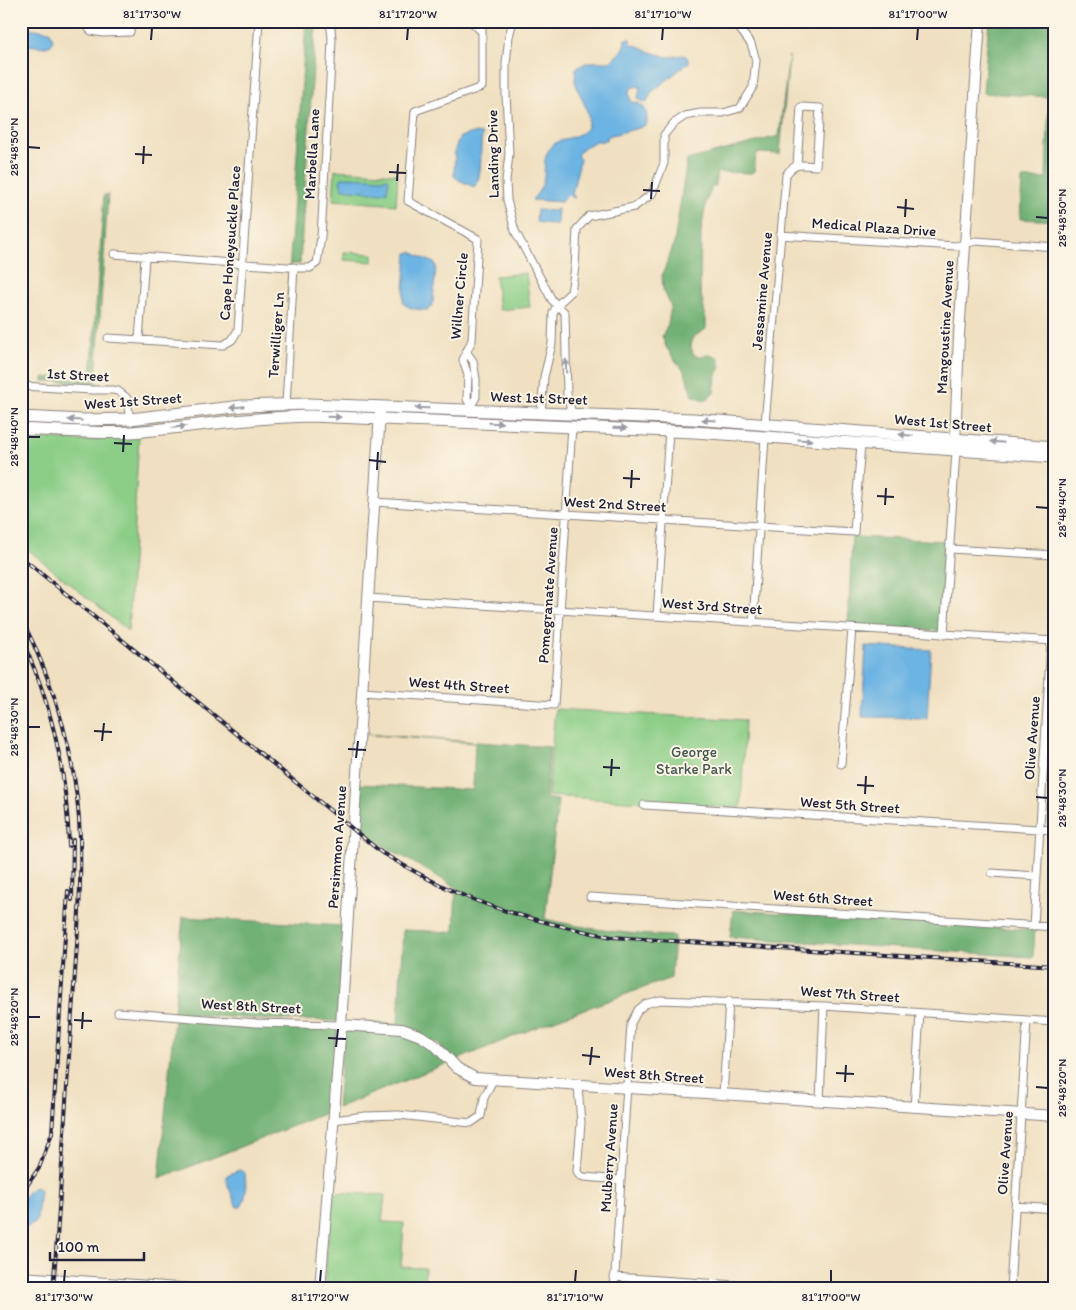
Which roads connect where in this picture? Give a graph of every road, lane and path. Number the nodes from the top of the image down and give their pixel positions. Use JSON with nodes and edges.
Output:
{"nodes":[{"id":1,"x":87,"y":21,"type":"edge"},
{"id":2,"x":131,"y":21,"type":"edge"},
{"id":3,"x":259,"y":21,"type":"edge"},
{"id":4,"x":330,"y":21,"type":"edge"},
{"id":5,"x":471,"y":21,"type":"edge"},
{"id":6,"x":482,"y":21,"type":"edge"},
{"id":7,"x":513,"y":21,"type":"edge"},
{"id":8,"x":731,"y":21,"type":"edge"},
{"id":9,"x":980,"y":21,"type":"edge"},
{"id":10,"x":481,"y":32,"type":"junction"},
{"id":11,"x":797,"y":165,"type":"junction"},
{"id":12,"x":780,"y":235,"type":"junction"},
{"id":13,"x":965,"y":243,"type":"junction"},
{"id":14,"x":1055,"y":246,"type":"edge"},
{"id":15,"x":114,"y":254,"type":"dead end"},
{"id":16,"x":145,"y":256,"type":"junction"},
{"id":17,"x":242,"y":264,"type":"junction"},
{"id":18,"x":294,"y":267,"type":"junction"},
{"id":19,"x":557,"y":305,"type":"junction"},
{"id":20,"x":108,"y":338,"type":"dead end"},
{"id":21,"x":139,"y":340,"type":"junction"},
{"id":22,"x":21,"y":386,"type":"edge"},
{"id":23,"x":286,"y":404,"type":"junction"},
{"id":24,"x":380,"y":406,"type":"junction"},
{"id":25,"x":471,"y":408,"type":"junction"},
{"id":26,"x":541,"y":413,"type":"junction"},
{"id":27,"x":572,"y":414,"type":"junction"},
{"id":28,"x":603,"y":415,"type":"junction"},
{"id":29,"x":21,"y":416,"type":"edge"},
{"id":30,"x":130,"y":419,"type":"junction"},
{"id":31,"x":379,"y":419,"type":"junction"},
{"id":32,"x":765,"y":424,"type":"junction"},
{"id":33,"x":572,"y":426,"type":"junction"},
{"id":34,"x":798,"y":427,"type":"junction"},
{"id":35,"x":21,"y":429,"type":"edge"},
{"id":36,"x":669,"y":430,"type":"junction"},
{"id":37,"x":130,"y":432,"type":"junction"},
{"id":38,"x":718,"y":433,"type":"junction"},
{"id":39,"x":765,"y":437,"type":"junction"},
{"id":40,"x":955,"y":439,"type":"junction"},
{"id":41,"x":861,"y":444,"type":"junction"},
{"id":42,"x":1055,"y":447,"type":"edge"},
{"id":43,"x":956,"y":451,"type":"junction"},
{"id":44,"x":1055,"y":457,"type":"edge"},
{"id":45,"x":374,"y":502,"type":"junction"},
{"id":46,"x":566,"y":515,"type":"junction"},
{"id":47,"x":662,"y":520,"type":"junction"},
{"id":48,"x":759,"y":526,"type":"junction"},
{"id":49,"x":950,"y":549,"type":"junction"},
{"id":50,"x":1055,"y":555,"type":"edge"},
{"id":51,"x":367,"y":598,"type":"junction"},
{"id":52,"x":561,"y":610,"type":"junction"},
{"id":53,"x":657,"y":616,"type":"junction"},
{"id":54,"x":753,"y":623,"type":"junction"},
{"id":55,"x":852,"y":629,"type":"junction"},
{"id":56,"x":944,"y":635,"type":"junction"},
{"id":57,"x":1053,"y":641,"type":"edge"},
{"id":58,"x":362,"y":692,"type":"junction"},
{"id":59,"x":554,"y":705,"type":"joint"},
{"id":60,"x":841,"y":764,"type":"dead end"},
{"id":61,"x":644,"y":805,"type":"dead end"},
{"id":62,"x":1040,"y":829,"type":"junction"},
{"id":63,"x":1055,"y":830,"type":"edge"},
{"id":64,"x":992,"y":873,"type":"dead end"},
{"id":65,"x":1037,"y":876,"type":"junction"},
{"id":66,"x":590,"y":897,"type":"dead end"},
{"id":67,"x":1034,"y":926,"type":"junction"},
{"id":68,"x":1055,"y":927,"type":"edge"},
{"id":69,"x":728,"y":1001,"type":"junction"},
{"id":70,"x":645,"y":1004,"type":"joint"},
{"id":71,"x":824,"y":1006,"type":"junction"},
{"id":72,"x":118,"y":1012,"type":"dead end"},
{"id":73,"x":920,"y":1013,"type":"junction"},
{"id":74,"x":1027,"y":1020,"type":"junction"},
{"id":75,"x":1055,"y":1022,"type":"edge"},
{"id":76,"x":341,"y":1025,"type":"junction"},
{"id":77,"x":493,"y":1080,"type":"junction"},
{"id":78,"x":578,"y":1086,"type":"junction"},
{"id":79,"x":627,"y":1088,"type":"junction"},
{"id":80,"x":723,"y":1095,"type":"junction"},
{"id":81,"x":820,"y":1101,"type":"junction"},
{"id":82,"x":914,"y":1108,"type":"junction"},
{"id":83,"x":1022,"y":1114,"type":"junction"},
{"id":84,"x":1055,"y":1116,"type":"edge"},
{"id":85,"x":333,"y":1120,"type":"junction"},
{"id":86,"x":621,"y":1180,"type":"junction"},
{"id":87,"x":1015,"y":1206,"type":"junction"},
{"id":88,"x":1055,"y":1209,"type":"edge"},
{"id":89,"x":21,"y":1277,"type":"edge"},
{"id":90,"x":614,"y":1277,"type":"junction"},
{"id":91,"x":712,"y":1286,"type":"edge"},
{"id":92,"x":193,"y":1289,"type":"edge"},
{"id":93,"x":320,"y":1289,"type":"edge"},
{"id":94,"x":614,"y":1289,"type":"edge"},
{"id":95,"x":798,"y":1289,"type":"edge"},
{"id":96,"x":1010,"y":1289,"type":"edge"}],
"edges":[{"from":1,"to":2,"type":"street"},
{"from":3,"to":17,"type":"street","name":"Cape Honeysuckle Place"},
{"from":4,"to":18,"type":"street","name":"Marbella Lane"},
{"from":5,"to":10,"type":"street"},
{"from":6,"to":10,"type":"street","name":"Willner Circle"},
{"from":7,"to":19,"type":"street","name":"Landing Drive"},
{"from":8,"to":19,"type":"street"},
{"from":9,"to":13,"type":"street","name":"Mangoustine Avenue"},
{"from":10,"to":25,"type":"street","name":"Willner Circle"},
{"from":11,"to":11,"type":"street","name":"Jessamine Avenue"},
{"from":11,"to":12,"type":"street","name":"Jessamine Avenue"},
{"from":12,"to":13,"type":"street","name":"Medical Plaza Drive"},
{"from":12,"to":32,"type":"street","name":"Jessamine Avenue"},
{"from":13,"to":14,"type":"street","name":"Medical Plaza Drive"},
{"from":13,"to":40,"type":"street","name":"Mangoustine Avenue"},
{"from":15,"to":16,"type":"street"},
{"from":16,"to":17,"type":"street"},
{"from":16,"to":21,"type":"street"},
{"from":17,"to":18,"type":"street"},
{"from":17,"to":21,"type":"street","name":"Cape Honeysuckle Place"},
{"from":18,"to":23,"type":"street","name":"Terwilliger Ln"},
{"from":19,"to":26,"type":"street"},
{"from":27,"to":19,"type":"street","name":"Landing Drive","one_way":true},
{"from":20,"to":21,"type":"street","name":"Cape Honeysuckle Place"},
{"from":22,"to":30,"type":"street","name":"1st Street"},
{"from":23,"to":24,"type":"main road","name":"West 1st Street"},
{"from":23,"to":30,"type":"main road","name":"West 1st Street","one_way":true},
{"from":25,"to":24,"type":"main road","name":"West 1st Street","one_way":true},
{"from":24,"to":31,"type":"street","name":"Persimmon Avenue"},
{"from":25,"to":26,"type":"main road","name":"West 1st Street"},
{"from":26,"to":27,"type":"main road","name":"West 1st Street"},
{"from":27,"to":28,"type":"main road","name":"West 1st Street"},
{"from":32,"to":28,"type":"main road","name":"West 1st Street","one_way":true},
{"from":28,"to":33,"type":"main road"},
{"from":30,"to":29,"type":"main road","name":"West 1st Street","one_way":true},
{"from":30,"to":37,"type":"street","name":"1st Street"},
{"from":31,"to":33,"type":"main road","name":"West 1st Street","one_way":true},
{"from":37,"to":31,"type":"main road","name":"West 1st Street","one_way":true},
{"from":31,"to":45,"type":"street","name":"Persimmon Avenue"},
{"from":32,"to":34,"type":"main road","name":"West 1st Street"},
{"from":32,"to":38,"type":"main road"},
{"from":33,"to":36,"type":"main road","name":"West 1st Street","one_way":true},
{"from":33,"to":46,"type":"street","name":"Pomegranate Avenue"},
{"from":34,"to":39,"type":"main road"},
{"from":40,"to":34,"type":"main road","name":"West 1st Street","one_way":true},
{"from":35,"to":37,"type":"main road","name":"West 1st Street"},
{"from":36,"to":38,"type":"main road","name":"West 1st Street"},
{"from":36,"to":47,"type":"street"},
{"from":38,"to":39,"type":"main road","name":"West 1st Street"},
{"from":39,"to":41,"type":"main road","name":"West 1st Street","one_way":true},
{"from":39,"to":48,"type":"street"},
{"from":42,"to":40,"type":"main road","name":"West 1st Street","one_way":true},
{"from":40,"to":43,"type":"street","name":"Mangoustine Avenue"},
{"from":41,"to":43,"type":"main road","name":"West 1st Street"},
{"from":41,"to":48,"type":"street","name":"West 2nd Street"},
{"from":43,"to":44,"type":"main road","name":"West 1st Street"},
{"from":43,"to":49,"type":"street","name":"Mangoustine Avenue"},
{"from":45,"to":46,"type":"street","name":"West 2nd Street"},
{"from":45,"to":51,"type":"street","name":"Persimmon Avenue"},
{"from":46,"to":47,"type":"street","name":"West 2nd Street"},
{"from":46,"to":52,"type":"street","name":"Pomegranate Avenue"},
{"from":47,"to":48,"type":"street","name":"West 2nd Street"},
{"from":47,"to":53,"type":"street"},
{"from":48,"to":54,"type":"street"},
{"from":49,"to":50,"type":"street"},
{"from":49,"to":56,"type":"street","name":"Mangoustine Avenue"},
{"from":51,"to":52,"type":"street","name":"West 3rd Street"},
{"from":51,"to":58,"type":"street","name":"Persimmon Avenue"},
{"from":52,"to":53,"type":"street","name":"West 3rd Street"},
{"from":52,"to":59,"type":"street","name":"Pomegranate Avenue"},
{"from":53,"to":54,"type":"street","name":"West 3rd Street"},
{"from":54,"to":55,"type":"street","name":"West 3rd Street"},
{"from":55,"to":56,"type":"street","name":"West 3rd Street"},
{"from":55,"to":60,"type":"street"},
{"from":56,"to":57,"type":"street","name":"West 3rd Street"},
{"from":57,"to":62,"type":"street","name":"Olive Avenue"},
{"from":58,"to":59,"type":"street","name":"West 4th Street"},
{"from":58,"to":76,"type":"street","name":"Persimmon Avenue"},
{"from":61,"to":62,"type":"street","name":"West 5th Street"},
{"from":62,"to":63,"type":"street","name":"West 5th Street"},
{"from":62,"to":65,"type":"street","name":"Olive Avenue"},
{"from":64,"to":65,"type":"street"},
{"from":65,"to":67,"type":"street","name":"Olive Avenue"},
{"from":66,"to":67,"type":"street","name":"West 6th Street"},
{"from":67,"to":68,"type":"street","name":"West 6th Street"},
{"from":69,"to":70,"type":"street","name":"West 7th Street"},
{"from":69,"to":71,"type":"street","name":"West 7th Street"},
{"from":69,"to":80,"type":"street"},
{"from":70,"to":79,"type":"street","name":"Mulberry Avenue"},
{"from":71,"to":73,"type":"street","name":"West 7th Street"},
{"from":71,"to":81,"type":"street"},
{"from":72,"to":76,"type":"street","name":"West 8th Street"},
{"from":73,"to":74,"type":"street","name":"West 7th Street"},
{"from":73,"to":82,"type":"street"},
{"from":74,"to":75,"type":"street","name":"West 7th Street"},
{"from":74,"to":83,"type":"street","name":"Olive Avenue"},
{"from":76,"to":77,"type":"street","name":"West 8th Street"},
{"from":76,"to":85,"type":"street","name":"Persimmon Avenue"},
{"from":77,"to":78,"type":"street","name":"West 8th Street"},
{"from":77,"to":85,"type":"street"},
{"from":78,"to":79,"type":"street","name":"West 8th Street"},
{"from":78,"to":86,"type":"street"},
{"from":79,"to":80,"type":"street","name":"West 8th Street"},
{"from":79,"to":86,"type":"street","name":"Mulberry Avenue"},
{"from":80,"to":81,"type":"street","name":"West 8th Street"},
{"from":81,"to":82,"type":"street","name":"West 8th Street"},
{"from":82,"to":83,"type":"street","name":"West 8th Street"},
{"from":83,"to":84,"type":"street","name":"West 8th Street"},
{"from":83,"to":87,"type":"street","name":"Olive Avenue"},
{"from":85,"to":93,"type":"street","name":"Persimmon Avenue"},
{"from":86,"to":90,"type":"street","name":"Mulberry Avenue"},
{"from":87,"to":88,"type":"street"},
{"from":87,"to":96,"type":"street","name":"Olive Avenue"},
{"from":89,"to":92,"type":"street"},
{"from":90,"to":91,"type":"street"},
{"from":90,"to":94,"type":"street","name":"Mulberry Avenue"},
{"from":91,"to":95,"type":"street"}]}
